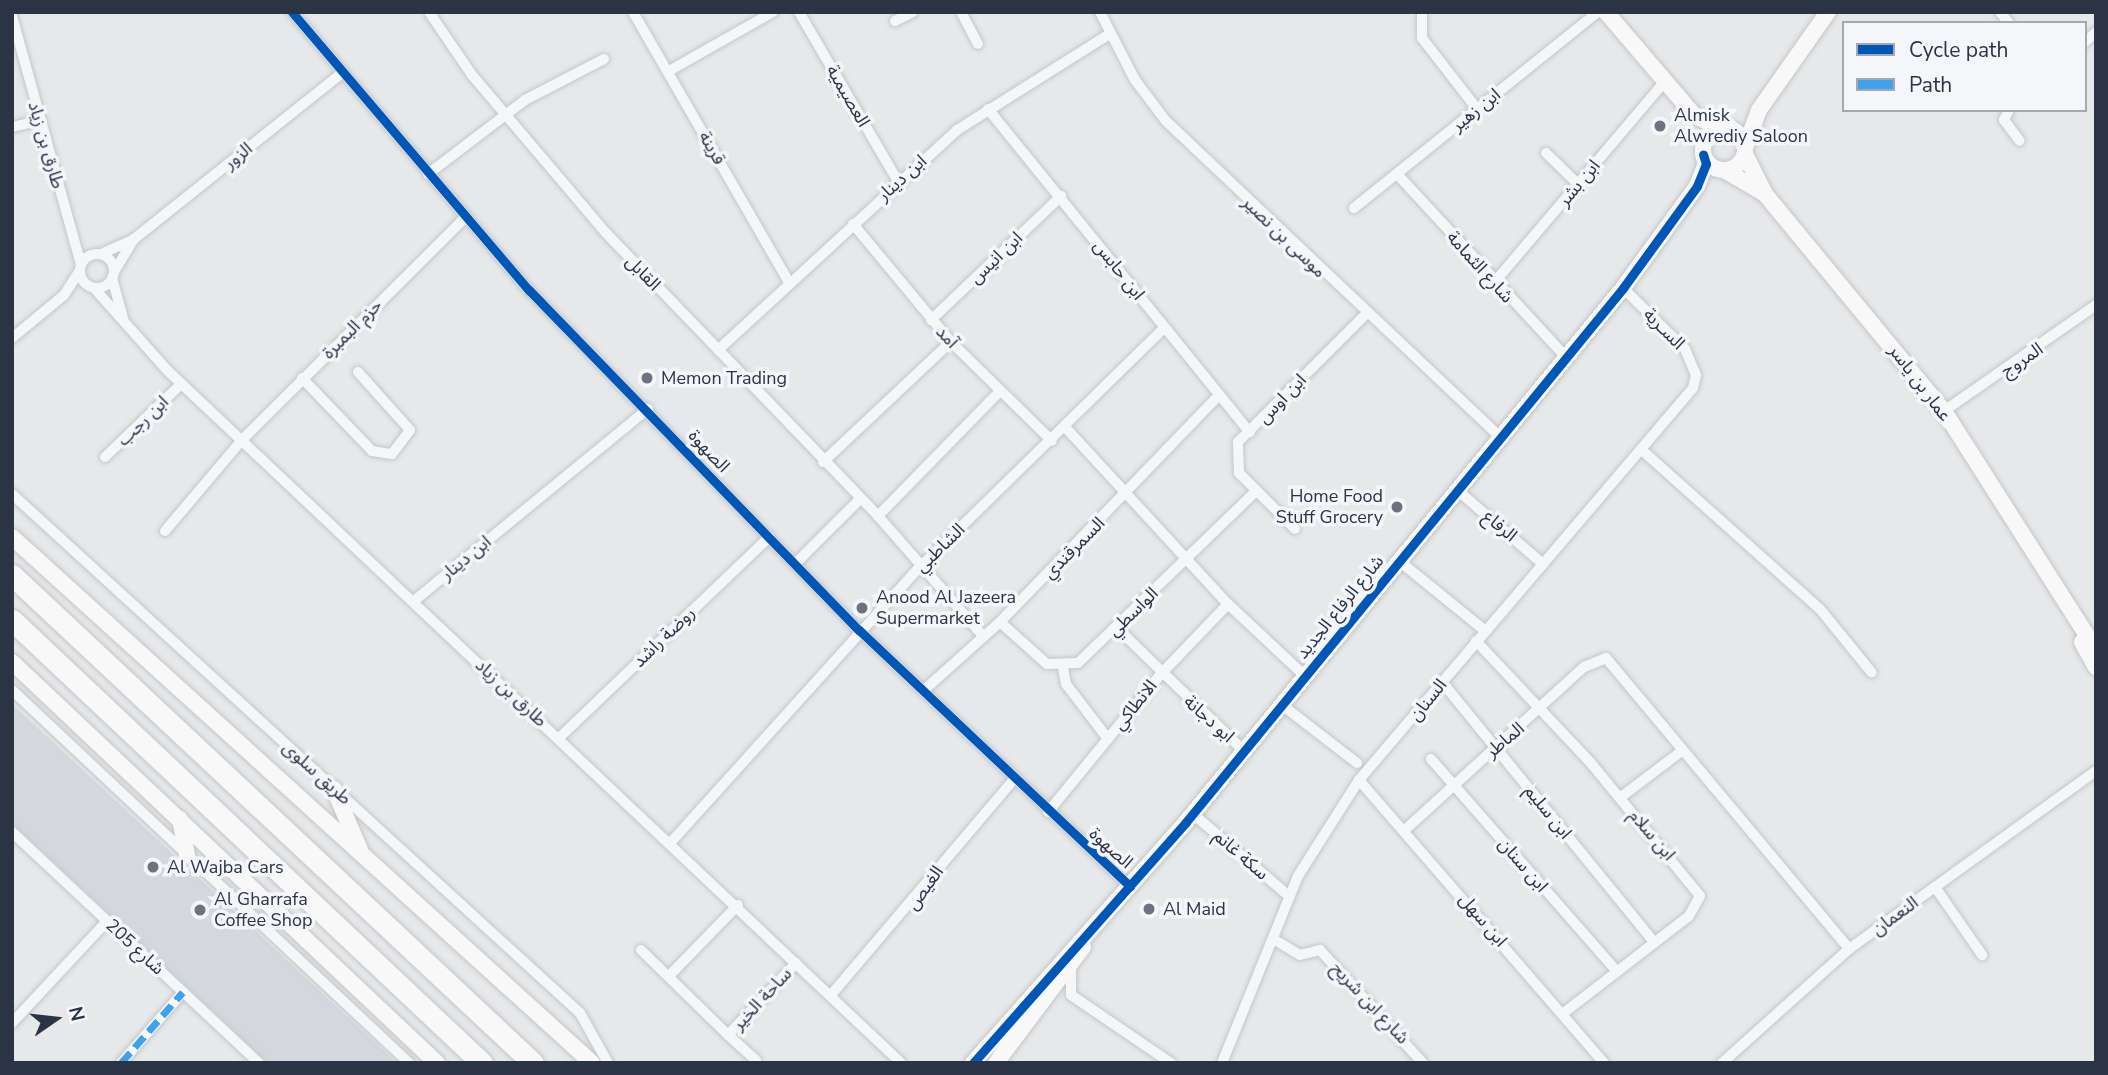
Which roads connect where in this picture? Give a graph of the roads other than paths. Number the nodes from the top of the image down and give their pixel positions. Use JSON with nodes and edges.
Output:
{"nodes":[{"id":1,"x":292,"y":12,"type":"edge"},
{"id":2,"x":429,"y":12,"type":"edge"},
{"id":3,"x":633,"y":12,"type":"edge"},
{"id":4,"x":799,"y":12,"type":"edge"},
{"id":5,"x":913,"y":12,"type":"edge"},
{"id":6,"x":961,"y":12,"type":"edge"},
{"id":7,"x":1100,"y":12,"type":"edge"},
{"id":8,"x":1422,"y":12,"type":"edge"},
{"id":9,"x":1598,"y":12,"type":"edge"},
{"id":10,"x":1606,"y":12,"type":"edge"},
{"id":11,"x":1828,"y":12,"type":"edge"},
{"id":12,"x":768,"y":13,"type":"edge"},
{"id":13,"x":12,"y":16,"type":"edge"},
{"id":14,"x":895,"y":21,"type":"dead end"},
{"id":15,"x":1108,"y":35,"type":"junction"},
{"id":16,"x":978,"y":44,"type":"dead end"},
{"id":17,"x":604,"y":59,"type":"dead end"},
{"id":18,"x":669,"y":71,"type":"junction"},
{"id":19,"x":342,"y":73,"type":"junction"},
{"id":20,"x":1665,"y":81,"type":"junction"},
{"id":21,"x":988,"y":109,"type":"junction"},
{"id":22,"x":1477,"y":109,"type":"junction"},
{"id":23,"x":1759,"y":110,"type":"junction"},
{"id":24,"x":2008,"y":112,"type":"edge"},
{"id":25,"x":1694,"y":115,"type":"junction"},
{"id":26,"x":505,"y":116,"type":"junction"},
{"id":27,"x":38,"y":121,"type":"junction"},
{"id":28,"x":12,"y":127,"type":"edge"},
{"id":29,"x":1721,"y":128,"type":"junction"},
{"id":30,"x":2020,"y":141,"type":"dead end"},
{"id":31,"x":1703,"y":151,"type":"junction"},
{"id":32,"x":1745,"y":151,"type":"junction"},
{"id":33,"x":1546,"y":153,"type":"dead end"},
{"id":34,"x":1724,"y":171,"type":"junction"},
{"id":35,"x":428,"y":174,"type":"junction"},
{"id":36,"x":1397,"y":174,"type":"junction"},
{"id":37,"x":897,"y":180,"type":"junction"},
{"id":38,"x":1578,"y":184,"type":"junction"},
{"id":39,"x":1697,"y":186,"type":"junction"},
{"id":40,"x":1765,"y":194,"type":"junction"},
{"id":41,"x":1061,"y":196,"type":"junction"},
{"id":42,"x":1354,"y":208,"type":"dead end"},
{"id":43,"x":465,"y":218,"type":"junction"},
{"id":44,"x":853,"y":224,"type":"junction"},
{"id":45,"x":72,"y":232,"type":"junction"},
{"id":46,"x":134,"y":239,"type":"junction"},
{"id":47,"x":100,"y":254,"type":"junction"},
{"id":48,"x":80,"y":267,"type":"junction"},
{"id":49,"x":113,"y":275,"type":"junction"},
{"id":50,"x":790,"y":284,"type":"junction"},
{"id":51,"x":1493,"y":284,"type":"junction"},
{"id":52,"x":92,"y":287,"type":"junction"},
{"id":53,"x":1623,"y":288,"type":"junction"},
{"id":54,"x":64,"y":295,"type":"junction"},
{"id":55,"x":2096,"y":305,"type":"edge"},
{"id":56,"x":1365,"y":315,"type":"junction"},
{"id":57,"x":124,"y":320,"type":"junction"},
{"id":58,"x":931,"y":320,"type":"junction"},
{"id":59,"x":1164,"y":328,"type":"junction"},
{"id":60,"x":12,"y":338,"type":"edge"},
{"id":61,"x":951,"y":342,"type":"junction"},
{"id":62,"x":718,"y":350,"type":"junction"},
{"id":63,"x":1566,"y":357,"type":"junction"},
{"id":64,"x":358,"y":372,"type":"dead end"},
{"id":65,"x":1696,"y":376,"type":"joint"},
{"id":66,"x":302,"y":378,"type":"junction"},
{"id":67,"x":181,"y":384,"type":"junction"},
{"id":68,"x":1000,"y":391,"type":"junction"},
{"id":69,"x":1216,"y":398,"type":"junction"},
{"id":70,"x":648,"y":409,"type":"junction"},
{"id":71,"x":1944,"y":411,"type":"junction"},
{"id":72,"x":1066,"y":428,"type":"junction"},
{"id":73,"x":1250,"y":432,"type":"junction"},
{"id":74,"x":1499,"y":436,"type":"junction"},
{"id":75,"x":241,"y":441,"type":"junction"},
{"id":76,"x":1052,"y":441,"type":"junction"},
{"id":77,"x":1643,"y":451,"type":"junction"},
{"id":78,"x":105,"y":457,"type":"dead end"},
{"id":79,"x":823,"y":462,"type":"junction"},
{"id":80,"x":1456,"y":489,"type":"junction"},
{"id":81,"x":1129,"y":491,"type":"junction"},
{"id":82,"x":1255,"y":492,"type":"junction"},
{"id":83,"x":12,"y":494,"type":"edge"},
{"id":84,"x":860,"y":499,"type":"junction"},
{"id":85,"x":878,"y":516,"type":"junction"},
{"id":86,"x":1295,"y":529,"type":"dead end"},
{"id":87,"x":165,"y":531,"type":"dead end"},
{"id":88,"x":12,"y":537,"type":"edge"},
{"id":89,"x":769,"y":537,"type":"junction"},
{"id":90,"x":1191,"y":558,"type":"junction"},
{"id":91,"x":1398,"y":560,"type":"junction"},
{"id":92,"x":796,"y":563,"type":"junction"},
{"id":93,"x":1543,"y":564,"type":"junction"},
{"id":94,"x":919,"y":568,"type":"junction"},
{"id":95,"x":12,"y":575,"type":"edge"},
{"id":96,"x":2055,"y":586,"type":"junction"},
{"id":97,"x":414,"y":601,"type":"junction"},
{"id":98,"x":1228,"y":604,"type":"junction"},
{"id":99,"x":12,"y":620,"type":"edge"},
{"id":100,"x":1000,"y":622,"type":"junction"},
{"id":101,"x":1116,"y":626,"type":"junction"},
{"id":102,"x":859,"y":630,"type":"junction"},
{"id":103,"x":1484,"y":630,"type":"junction"},
{"id":104,"x":983,"y":636,"type":"junction"},
{"id":105,"x":1476,"y":641,"type":"junction"},
{"id":106,"x":2096,"y":650,"type":"edge"},
{"id":107,"x":12,"y":662,"type":"edge"},
{"id":108,"x":2096,"y":667,"type":"edge"},
{"id":109,"x":1063,"y":668,"type":"junction"},
{"id":110,"x":1872,"y":673,"type":"dead end"},
{"id":111,"x":1160,"y":675,"type":"junction"},
{"id":112,"x":1305,"y":676,"type":"junction"},
{"id":113,"x":1442,"y":682,"type":"junction"},
{"id":114,"x":12,"y":690,"type":"edge"},
{"id":115,"x":923,"y":691,"type":"junction"},
{"id":116,"x":1282,"y":705,"type":"junction"},
{"id":117,"x":1542,"y":709,"type":"junction"},
{"id":118,"x":559,"y":737,"type":"junction"},
{"id":119,"x":1108,"y":738,"type":"junction"},
{"id":120,"x":1495,"y":747,"type":"junction"},
{"id":121,"x":1244,"y":751,"type":"junction"},
{"id":122,"x":1679,"y":752,"type":"junction"},
{"id":123,"x":1431,"y":759,"type":"dead end"},
{"id":124,"x":1357,"y":763,"type":"dead end"},
{"id":125,"x":2096,"y":771,"type":"edge"},
{"id":126,"x":1015,"y":778,"type":"junction"},
{"id":127,"x":1359,"y":780,"type":"junction"},
{"id":128,"x":2096,"y":781,"type":"edge"},
{"id":129,"x":2080,"y":783,"type":"junction"},
{"id":130,"x":1454,"y":786,"type":"junction"},
{"id":131,"x":334,"y":789,"type":"junction"},
{"id":132,"x":1621,"y":797,"type":"junction"},
{"id":133,"x":1048,"y":812,"type":"junction"},
{"id":134,"x":1193,"y":814,"type":"junction"},
{"id":135,"x":180,"y":819,"type":"junction"},
{"id":136,"x":1408,"y":828,"type":"junction"},
{"id":137,"x":12,"y":832,"type":"edge"},
{"id":138,"x":672,"y":841,"type":"junction"},
{"id":139,"x":187,"y":855,"type":"junction"},
{"id":140,"x":362,"y":855,"type":"junction"},
{"id":141,"x":1130,"y":886,"type":"junction"},
{"id":142,"x":1935,"y":887,"type":"junction"},
{"id":143,"x":1289,"y":897,"type":"junction"},
{"id":144,"x":738,"y":905,"type":"junction"},
{"id":145,"x":1105,"y":913,"type":"junction"},
{"id":146,"x":107,"y":920,"type":"junction"},
{"id":147,"x":1275,"y":940,"type":"junction"},
{"id":148,"x":1654,"y":942,"type":"junction"},
{"id":149,"x":1849,"y":949,"type":"junction"},
{"id":150,"x":641,"y":950,"type":"dead end"},
{"id":151,"x":1982,"y":955,"type":"dead end"},
{"id":152,"x":796,"y":963,"type":"junction"},
{"id":153,"x":1071,"y":965,"type":"junction"},
{"id":154,"x":1616,"y":970,"type":"junction"},
{"id":155,"x":669,"y":976,"type":"junction"},
{"id":156,"x":184,"y":992,"type":"junction"},
{"id":157,"x":831,"y":995,"type":"junction"},
{"id":158,"x":1071,"y":995,"type":"junction"},
{"id":159,"x":1046,"y":1000,"type":"junction"},
{"id":160,"x":1562,"y":1014,"type":"junction"},
{"id":161,"x":13,"y":1021,"type":"edge"},
{"id":162,"x":728,"y":1035,"type":"junction"},
{"id":163,"x":756,"y":1060,"type":"dead end"},
{"id":164,"x":121,"y":1063,"type":"edge"},
{"id":165,"x":258,"y":1063,"type":"edge"},
{"id":166,"x":409,"y":1063,"type":"edge"},
{"id":167,"x":437,"y":1063,"type":"edge"},
{"id":168,"x":482,"y":1063,"type":"edge"},
{"id":169,"x":533,"y":1063,"type":"edge"},
{"id":170,"x":592,"y":1063,"type":"edge"},
{"id":171,"x":608,"y":1063,"type":"edge"},
{"id":172,"x":901,"y":1063,"type":"edge"},
{"id":173,"x":973,"y":1063,"type":"edge"},
{"id":174,"x":996,"y":1063,"type":"edge"},
{"id":175,"x":1171,"y":1063,"type":"edge"},
{"id":176,"x":1222,"y":1063,"type":"edge"},
{"id":177,"x":1423,"y":1063,"type":"edge"},
{"id":178,"x":1604,"y":1063,"type":"edge"},
{"id":179,"x":1722,"y":1063,"type":"edge"}],
"edges":[{"from":1,"to":19,"type":"street","name":"الصهوة"},
{"from":2,"to":26,"type":"street","name":"القابل"},
{"from":3,"to":18,"type":"street","name":"قرينة"},
{"from":4,"to":37,"type":"street","name":"العصيمية"},
{"from":5,"to":14,"type":"street"},
{"from":6,"to":16,"type":"street"},
{"from":7,"to":15,"type":"street","name":"موسى بن نصير"},
{"from":8,"to":22,"type":"street"},
{"from":9,"to":22,"type":"street","name":"ابن زهير"},
{"from":10,"to":20,"type":"street"},
{"from":11,"to":23,"type":"street"},
{"from":12,"to":18,"type":"street"},
{"from":13,"to":27,"type":"street","name":"طارق بن زياد"},
{"from":15,"to":21,"type":"street","name":"ابن دينار"},
{"from":15,"to":56,"type":"street","name":"موسى بن نصير"},
{"from":17,"to":26,"type":"street"},
{"from":18,"to":50,"type":"street","name":"قرينة"},
{"from":19,"to":35,"type":"street","name":"الصهوة"},
{"from":19,"to":46,"type":"street","name":"الزور"},
{"from":20,"to":25,"type":"street"},
{"from":20,"to":38,"type":"street","name":"ابن بشر"},
{"from":21,"to":37,"type":"street","name":"ابن دينار"},
{"from":21,"to":41,"type":"street","name":"ابن حابس"},
{"from":22,"to":36,"type":"street","name":"ابن زهير"},
{"from":23,"to":29,"type":"street"},
{"from":23,"to":32,"type":"street"},
{"from":24,"to":30,"type":"street"},
{"from":25,"to":29,"type":"street","name":"عمار بن ياسر"},
{"from":25,"to":31,"type":"street"},
{"from":26,"to":35,"type":"street"},
{"from":26,"to":62,"type":"street","name":"القابل"},
{"from":27,"to":28,"type":"street"},
{"from":27,"to":45,"type":"street","name":"طارق بن زياد"},
{"from":29,"to":31,"type":"street"},
{"from":29,"to":32,"type":"street","name":"عمار بن ياسر"},
{"from":31,"to":34,"type":"street","name":"عمار بن ياسر"},
{"from":31,"to":39,"type":"street","name":"شارع الرفاع الجديد"},
{"from":32,"to":34,"type":"street","name":"شارع الرفاع الجديد"},
{"from":32,"to":40,"type":"street","name":"عمار بن ياسر"},
{"from":33,"to":38,"type":"street"},
{"from":34,"to":39,"type":"street","name":"شارع الرفاع الجديد"},
{"from":34,"to":40,"type":"street","name":"عمار بن ياسر"},
{"from":35,"to":43,"type":"street","name":"الصهوة"},
{"from":36,"to":42,"type":"street","name":"ابن زهير"},
{"from":36,"to":51,"type":"street","name":"شارع الثمامة"},
{"from":37,"to":44,"type":"street","name":"ابن دينار"},
{"from":38,"to":51,"type":"street","name":"ابن بشر"},
{"from":39,"to":53,"type":"street","name":"شارع الرفاع الجديد"},
{"from":40,"to":71,"type":"street","name":"عمار بن ياسر"},
{"from":41,"to":58,"type":"street","name":"ابن انيس"},
{"from":41,"to":59,"type":"street","name":"ابن حابس"},
{"from":43,"to":66,"type":"street","name":"حزم البمبرة"},
{"from":43,"to":70,"type":"street","name":"الصهوة"},
{"from":44,"to":50,"type":"street","name":"ابن دينار"},
{"from":44,"to":58,"type":"street","name":"آمد"},
{"from":45,"to":47,"type":"street"},
{"from":45,"to":48,"type":"street","name":"طارق بن زياد"},
{"from":46,"to":47,"type":"street","name":"الزور"},
{"from":46,"to":49,"type":"street","name":"الزور"},
{"from":47,"to":48,"type":"street","name":"الزور"},
{"from":47,"to":49,"type":"street","name":"طارق بن زياد"},
{"from":48,"to":52,"type":"street","name":"طارق بن زياد"},
{"from":48,"to":54,"type":"street"},
{"from":49,"to":52,"type":"street"},
{"from":49,"to":57,"type":"street","name":"طارق بن زياد"},
{"from":50,"to":62,"type":"street","name":"ابن دينار"},
{"from":51,"to":63,"type":"street","name":"شارع الثمامة"},
{"from":52,"to":54,"type":"street"},
{"from":52,"to":57,"type":"street","name":"طارق بن زياد"},
{"from":53,"to":63,"type":"street","name":"شارع الرفاع الجديد"},
{"from":53,"to":65,"type":"street","name":"السـرية"},
{"from":54,"to":60,"type":"street"},
{"from":55,"to":71,"type":"street","name":"المروج"},
{"from":56,"to":73,"type":"street","name":"ابن اوس"},
{"from":56,"to":74,"type":"street","name":"موسى بن نصير"},
{"from":57,"to":67,"type":"street","name":"طارق بن زياد"},
{"from":58,"to":61,"type":"street","name":"آمد"},
{"from":59,"to":69,"type":"street","name":"ابن حابس"},
{"from":59,"to":72,"type":"street","name":"الشاطبي"},
{"from":61,"to":68,"type":"street","name":"آمد"},
{"from":61,"to":79,"type":"street"},
{"from":62,"to":79,"type":"street","name":"القابل"},
{"from":63,"to":74,"type":"street","name":"شارع الرفاع الجديد"},
{"from":64,"to":66,"type":"street"},
{"from":65,"to":77,"type":"street","name":"السنان"},
{"from":66,"to":75,"type":"street","name":"حزم البمبرة"},
{"from":67,"to":75,"type":"street","name":"طارق بن زياد"},
{"from":67,"to":78,"type":"street","name":"ابن رجب"},
{"from":68,"to":76,"type":"street","name":"آمد"},
{"from":68,"to":85,"type":"street"},
{"from":69,"to":73,"type":"street","name":"ابن حابس"},
{"from":69,"to":81,"type":"street","name":"السمرقندي"},
{"from":70,"to":89,"type":"street","name":"الصهوة"},
{"from":70,"to":97,"type":"street","name":"ابن دينار"},
{"from":71,"to":96,"type":"street","name":"عمار بن ياسر"},
{"from":72,"to":76,"type":"street","name":"الشاطبي"},
{"from":72,"to":81,"type":"street"},
{"from":73,"to":82,"type":"street","name":"ابن اوس"},
{"from":74,"to":80,"type":"street","name":"شارع الرفاع الجديد"},
{"from":75,"to":87,"type":"street","name":"حزم البمبرة"},
{"from":75,"to":97,"type":"street","name":"طارق بن زياد"},
{"from":76,"to":94,"type":"street","name":"الشاطبي"},
{"from":77,"to":93,"type":"street","name":"السنان"},
{"from":77,"to":110,"type":"street"},
{"from":79,"to":84,"type":"street","name":"القابل"},
{"from":80,"to":91,"type":"street","name":"شارع الرفاع الجديد"},
{"from":80,"to":93,"type":"street","name":"الرفاع"},
{"from":81,"to":90,"type":"street"},
{"from":81,"to":100,"type":"street","name":"السمرقندي"},
{"from":82,"to":86,"type":"street"},
{"from":82,"to":90,"type":"street","name":"الواسطي"},
{"from":83,"to":131,"type":"street","name":"طريق سلوى"},
{"from":84,"to":85,"type":"street","name":"القابل"},
{"from":84,"to":92,"type":"street"},
{"from":85,"to":94,"type":"street","name":"القابل"},
{"from":88,"to":140,"type":"street","name":"طريق سلوى"},
{"from":89,"to":92,"type":"street","name":"الصهوة"},
{"from":89,"to":118,"type":"street","name":"روضة راشد"},
{"from":90,"to":98,"type":"street"},
{"from":90,"to":101,"type":"street","name":"الواسطي"},
{"from":91,"to":103,"type":"street"},
{"from":91,"to":112,"type":"street","name":"شارع الرفاع الجديد"},
{"from":92,"to":102,"type":"street","name":"الصهوة"},
{"from":93,"to":103,"type":"street","name":"السنان"},
{"from":94,"to":102,"type":"street","name":"الشاطبي"},
{"from":94,"to":104,"type":"street","name":"القابل"},
{"from":95,"to":169,"type":"highway"},
{"from":96,"to":106,"type":"street","name":"عمار بن ياسر"},
{"from":96,"to":108,"type":"street","name":"عمار بن ياسر"},
{"from":97,"to":118,"type":"street","name":"طارق بن زياد"},
{"from":98,"to":111,"type":"street","name":"الانطاكي"},
{"from":98,"to":112,"type":"street"},
{"from":99,"to":168,"type":"highway"},
{"from":100,"to":104,"type":"street","name":"السمرقندي"},
{"from":100,"to":109,"type":"street"},
{"from":101,"to":109,"type":"street","name":"الواسطي"},
{"from":101,"to":111,"type":"street","name":"ابو دجانة"},
{"from":102,"to":115,"type":"street","name":"الصهوة"},
{"from":102,"to":138,"type":"street","name":"الشاطبي"},
{"from":103,"to":105,"type":"street","name":"السنان"},
{"from":104,"to":115,"type":"street","name":"السمرقندي"},
{"from":105,"to":113,"type":"street","name":"السنان"},
{"from":105,"to":117,"type":"street","name":"ابن سلام"},
{"from":107,"to":135,"type":"street"},
{"from":109,"to":119,"type":"street"},
{"from":111,"to":119,"type":"street","name":"الانطاكي"},
{"from":111,"to":121,"type":"street","name":"ابو دجانة"},
{"from":112,"to":116,"type":"street","name":"شارع الرفاع الجديد"},
{"from":113,"to":120,"type":"street","name":"ابن سليم"},
{"from":113,"to":127,"type":"street","name":"السنان"},
{"from":114,"to":139,"type":"street"},
{"from":115,"to":126,"type":"street","name":"الصهوة"},
{"from":116,"to":121,"type":"street","name":"شارع الرفاع الجديد"},
{"from":116,"to":124,"type":"street"},
{"from":117,"to":120,"type":"street","name":"الماطر"},
{"from":117,"to":122,"type":"street","name":"الماطر"},
{"from":117,"to":132,"type":"street","name":"ابن سلام"},
{"from":118,"to":138,"type":"street","name":"طارق بن زياد"},
{"from":119,"to":133,"type":"street","name":"الانطاكي"},
{"from":120,"to":130,"type":"street","name":"الماطر"},
{"from":120,"to":148,"type":"street","name":"ابن سليم"},
{"from":121,"to":134,"type":"street","name":"شارع الرفاع الجديد"},
{"from":122,"to":132,"type":"street"},
{"from":122,"to":149,"type":"street"},
{"from":123,"to":130,"type":"street","name":"ابن سنان"},
{"from":125,"to":129,"type":"street","name":"النعمان"},
{"from":126,"to":133,"type":"street","name":"الصهوة"},
{"from":126,"to":157,"type":"street","name":"الغيص"},
{"from":127,"to":136,"type":"street","name":"ابن سهل"},
{"from":127,"to":143,"type":"street","name":"السنان"},
{"from":128,"to":129,"type":"street","name":"النعمان"},
{"from":129,"to":142,"type":"street","name":"النعمان"},
{"from":130,"to":136,"type":"street","name":"الماطر"},
{"from":130,"to":154,"type":"street","name":"ابن سنان"},
{"from":131,"to":140,"type":"street"},
{"from":131,"to":171,"type":"street","name":"طريق سلوى"},
{"from":132,"to":148,"type":"street","name":"ابن سلام"},
{"from":133,"to":141,"type":"street","name":"الصهوة"},
{"from":134,"to":141,"type":"street","name":"شارع الرفاع الجديد"},
{"from":134,"to":143,"type":"street","name":"سكة غانم"},
{"from":135,"to":139,"type":"street"},
{"from":135,"to":167,"type":"street"},
{"from":136,"to":160,"type":"street","name":"ابن سهل"},
{"from":137,"to":146,"type":"street","name":"شارع 205"},
{"from":138,"to":144,"type":"street","name":"طارق بن زياد"},
{"from":139,"to":166,"type":"street"},
{"from":140,"to":170,"type":"street","name":"طريق سلوى"},
{"from":141,"to":145,"type":"street","name":"شارع الرفاع الجديد"},
{"from":142,"to":149,"type":"street","name":"النعمان"},
{"from":142,"to":151,"type":"street"},
{"from":143,"to":147,"type":"street","name":"السنان"},
{"from":144,"to":152,"type":"street","name":"طارق بن زياد"},
{"from":144,"to":155,"type":"street"},
{"from":145,"to":153,"type":"street","name":"شارع الرفاع الجديد"},
{"from":145,"to":173,"type":"street","name":"شارع الرفاع الجديد"},
{"from":146,"to":156,"type":"street","name":"شارع 205"},
{"from":146,"to":161,"type":"street"},
{"from":147,"to":176,"type":"street","name":"السنان"},
{"from":147,"to":177,"type":"street","name":"شارع ابن شريح"},
{"from":148,"to":154,"type":"street","name":"ابن سلام"},
{"from":149,"to":179,"type":"street","name":"النعمان"},
{"from":150,"to":155,"type":"street","name":"ساحة الخير"},
{"from":152,"to":157,"type":"street","name":"طارق بن زياد"},
{"from":152,"to":162,"type":"street","name":"ساحة الخير"},
{"from":153,"to":158,"type":"street"},
{"from":153,"to":159,"type":"street","name":"شارع الرفاع الجديد"},
{"from":154,"to":160,"type":"street","name":"ابن سلام"},
{"from":155,"to":162,"type":"street","name":"ساحة الخير"},
{"from":156,"to":164,"type":"street"},
{"from":156,"to":165,"type":"street","name":"شارع 205"},
{"from":157,"to":172,"type":"street","name":"طارق بن زياد"},
{"from":158,"to":159,"type":"street"},
{"from":158,"to":175,"type":"street"},
{"from":159,"to":174,"type":"street","name":"شارع الرفاع الجديد"},
{"from":160,"to":178,"type":"street","name":"ابن سهل"},
{"from":162,"to":163,"type":"street","name":"ساحة الخير"}]}
